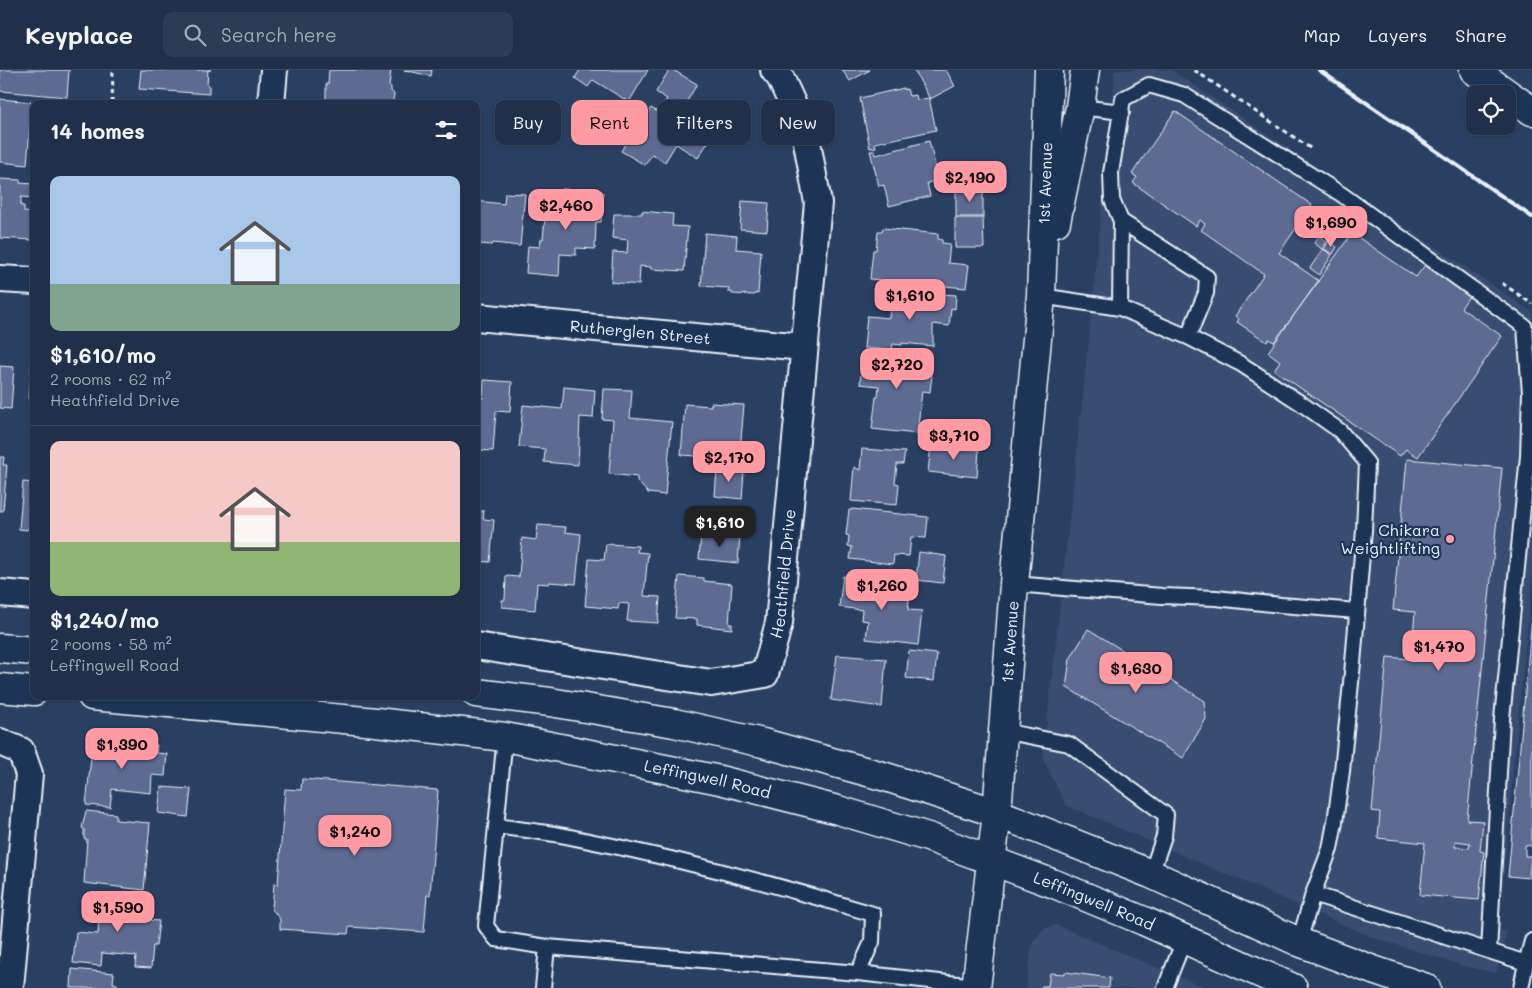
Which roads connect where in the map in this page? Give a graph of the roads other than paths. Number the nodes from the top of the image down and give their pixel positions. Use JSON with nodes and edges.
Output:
{"nodes":[{"id":1,"x":274,"y":70,"type":"edge"},
{"id":2,"x":774,"y":70,"type":"edge"},
{"id":3,"x":1049,"y":70,"type":"edge"},
{"id":4,"x":1062,"y":70,"type":"edge"},
{"id":5,"x":1085,"y":70,"type":"edge"},
{"id":6,"x":1474,"y":70,"type":"edge"},
{"id":7,"x":271,"y":100,"type":"edge"},
{"id":8,"x":1080,"y":107,"type":"junction"},
{"id":9,"x":1532,"y":111,"type":"edge"},
{"id":10,"x":1122,"y":112,"type":"junction"},
{"id":11,"x":1121,"y":221,"type":"junction"},
{"id":12,"x":0,"y":279,"type":"edge"},
{"id":13,"x":30,"y":281,"type":"edge"},
{"id":14,"x":1041,"y":296,"type":"junction"},
{"id":15,"x":1120,"y":308,"type":"junction"},
{"id":16,"x":480,"y":317,"type":"edge"},
{"id":17,"x":1188,"y":337,"type":"junction"},
{"id":18,"x":804,"y":347,"type":"junction"},
{"id":19,"x":1014,"y":584,"type":"junction"},
{"id":20,"x":0,"y":593,"type":"edge"},
{"id":21,"x":30,"y":596,"type":"edge"},
{"id":22,"x":1357,"y":611,"type":"junction"},
{"id":23,"x":480,"y":647,"type":"edge"},
{"id":24,"x":0,"y":648,"type":"edge"},
{"id":25,"x":30,"y":651,"type":"edge"},
{"id":26,"x":0,"y":688,"type":"edge"},
{"id":27,"x":30,"y":691,"type":"edge"},
{"id":28,"x":480,"y":693,"type":"edge"},
{"id":29,"x":136,"y":700,"type":"edge"},
{"id":30,"x":1003,"y":731,"type":"junction"},
{"id":31,"x":505,"y":737,"type":"junction"},
{"id":32,"x":10,"y":746,"type":"edge"},
{"id":33,"x":997,"y":812,"type":"junction"},
{"id":34,"x":496,"y":826,"type":"junction"},
{"id":35,"x":990,"y":860,"type":"junction"},
{"id":36,"x":1151,"y":874,"type":"junction"},
{"id":37,"x":1313,"y":894,"type":"junction"},
{"id":38,"x":1184,"y":940,"type":"junction"},
{"id":39,"x":1532,"y":941,"type":"edge"},
{"id":40,"x":1299,"y":942,"type":"junction"},
{"id":41,"x":547,"y":947,"type":"junction"},
{"id":42,"x":1489,"y":951,"type":"junction"},
{"id":43,"x":1526,"y":962,"type":"junction"},
{"id":44,"x":858,"y":973,"type":"junction"},
{"id":45,"x":976,"y":987,"type":"edge"},
{"id":46,"x":10,"y":988,"type":"edge"},
{"id":47,"x":543,"y":988,"type":"edge"},
{"id":48,"x":1165,"y":988,"type":"edge"},
{"id":49,"x":1293,"y":988,"type":"edge"},
{"id":50,"x":1426,"y":988,"type":"edge"},
{"id":51,"x":1521,"y":988,"type":"edge"}],
"edges":[{"from":1,"to":7,"type":"street"},
{"from":2,"to":18,"type":"street","name":"Heathfield Drive"},
{"from":3,"to":14,"type":"main road","name":"1st Avenue"},
{"from":4,"to":8,"type":"main road"},
{"from":5,"to":8,"type":"main road","name":"1st Avenue"},
{"from":6,"to":9,"type":"main road"},
{"from":8,"to":10,"type":"lane"},
{"from":8,"to":14,"type":"main road","name":"1st Avenue"},
{"from":10,"to":11,"type":"lane"},
{"from":10,"to":42,"type":"lane"},
{"from":11,"to":15,"type":"lane"},
{"from":11,"to":17,"type":"lane"},
{"from":12,"to":13,"type":"street"},
{"from":14,"to":15,"type":"lane"},
{"from":14,"to":19,"type":"main road","name":"1st Avenue"},
{"from":15,"to":17,"type":"lane"},
{"from":16,"to":18,"type":"street","name":"Rutherglen Street"},
{"from":17,"to":22,"type":"lane"},
{"from":18,"to":23,"type":"street","name":"Heathfield Drive"},
{"from":19,"to":22,"type":"lane"},
{"from":19,"to":30,"type":"main road","name":"1st Avenue"},
{"from":20,"to":21,"type":"street"},
{"from":22,"to":37,"type":"lane"},
{"from":24,"to":25,"type":"main road"},
{"from":26,"to":27,"type":"main road"},
{"from":28,"to":33,"type":"main road"},
{"from":29,"to":31,"type":"main road","name":"Leffingwell Road"},
{"from":30,"to":33,"type":"main road","name":"1st Avenue"},
{"from":30,"to":36,"type":"lane"},
{"from":31,"to":34,"type":"lane"},
{"from":31,"to":35,"type":"main road","name":"Leffingwell Road"},
{"from":32,"to":46,"type":"street"},
{"from":33,"to":35,"type":"main road","name":"1st Avenue"},
{"from":33,"to":36,"type":"main road"},
{"from":34,"to":41,"type":"lane"},
{"from":34,"to":44,"type":"lane"},
{"from":35,"to":38,"type":"main road","name":"Leffingwell Road"},
{"from":35,"to":45,"type":"main road","name":"1st Avenue"},
{"from":36,"to":40,"type":"main road"},
{"from":37,"to":40,"type":"lane"},
{"from":37,"to":42,"type":"lane"},
{"from":38,"to":48,"type":"lane"},
{"from":38,"to":49,"type":"main road","name":"Leffingwell Road"},
{"from":39,"to":43,"type":"lane"},
{"from":40,"to":50,"type":"main road"},
{"from":41,"to":44,"type":"lane"},
{"from":41,"to":47,"type":"lane"},
{"from":42,"to":43,"type":"lane"},
{"from":43,"to":51,"type":"lane"},
{"from":44,"to":45,"type":"lane"}]}
